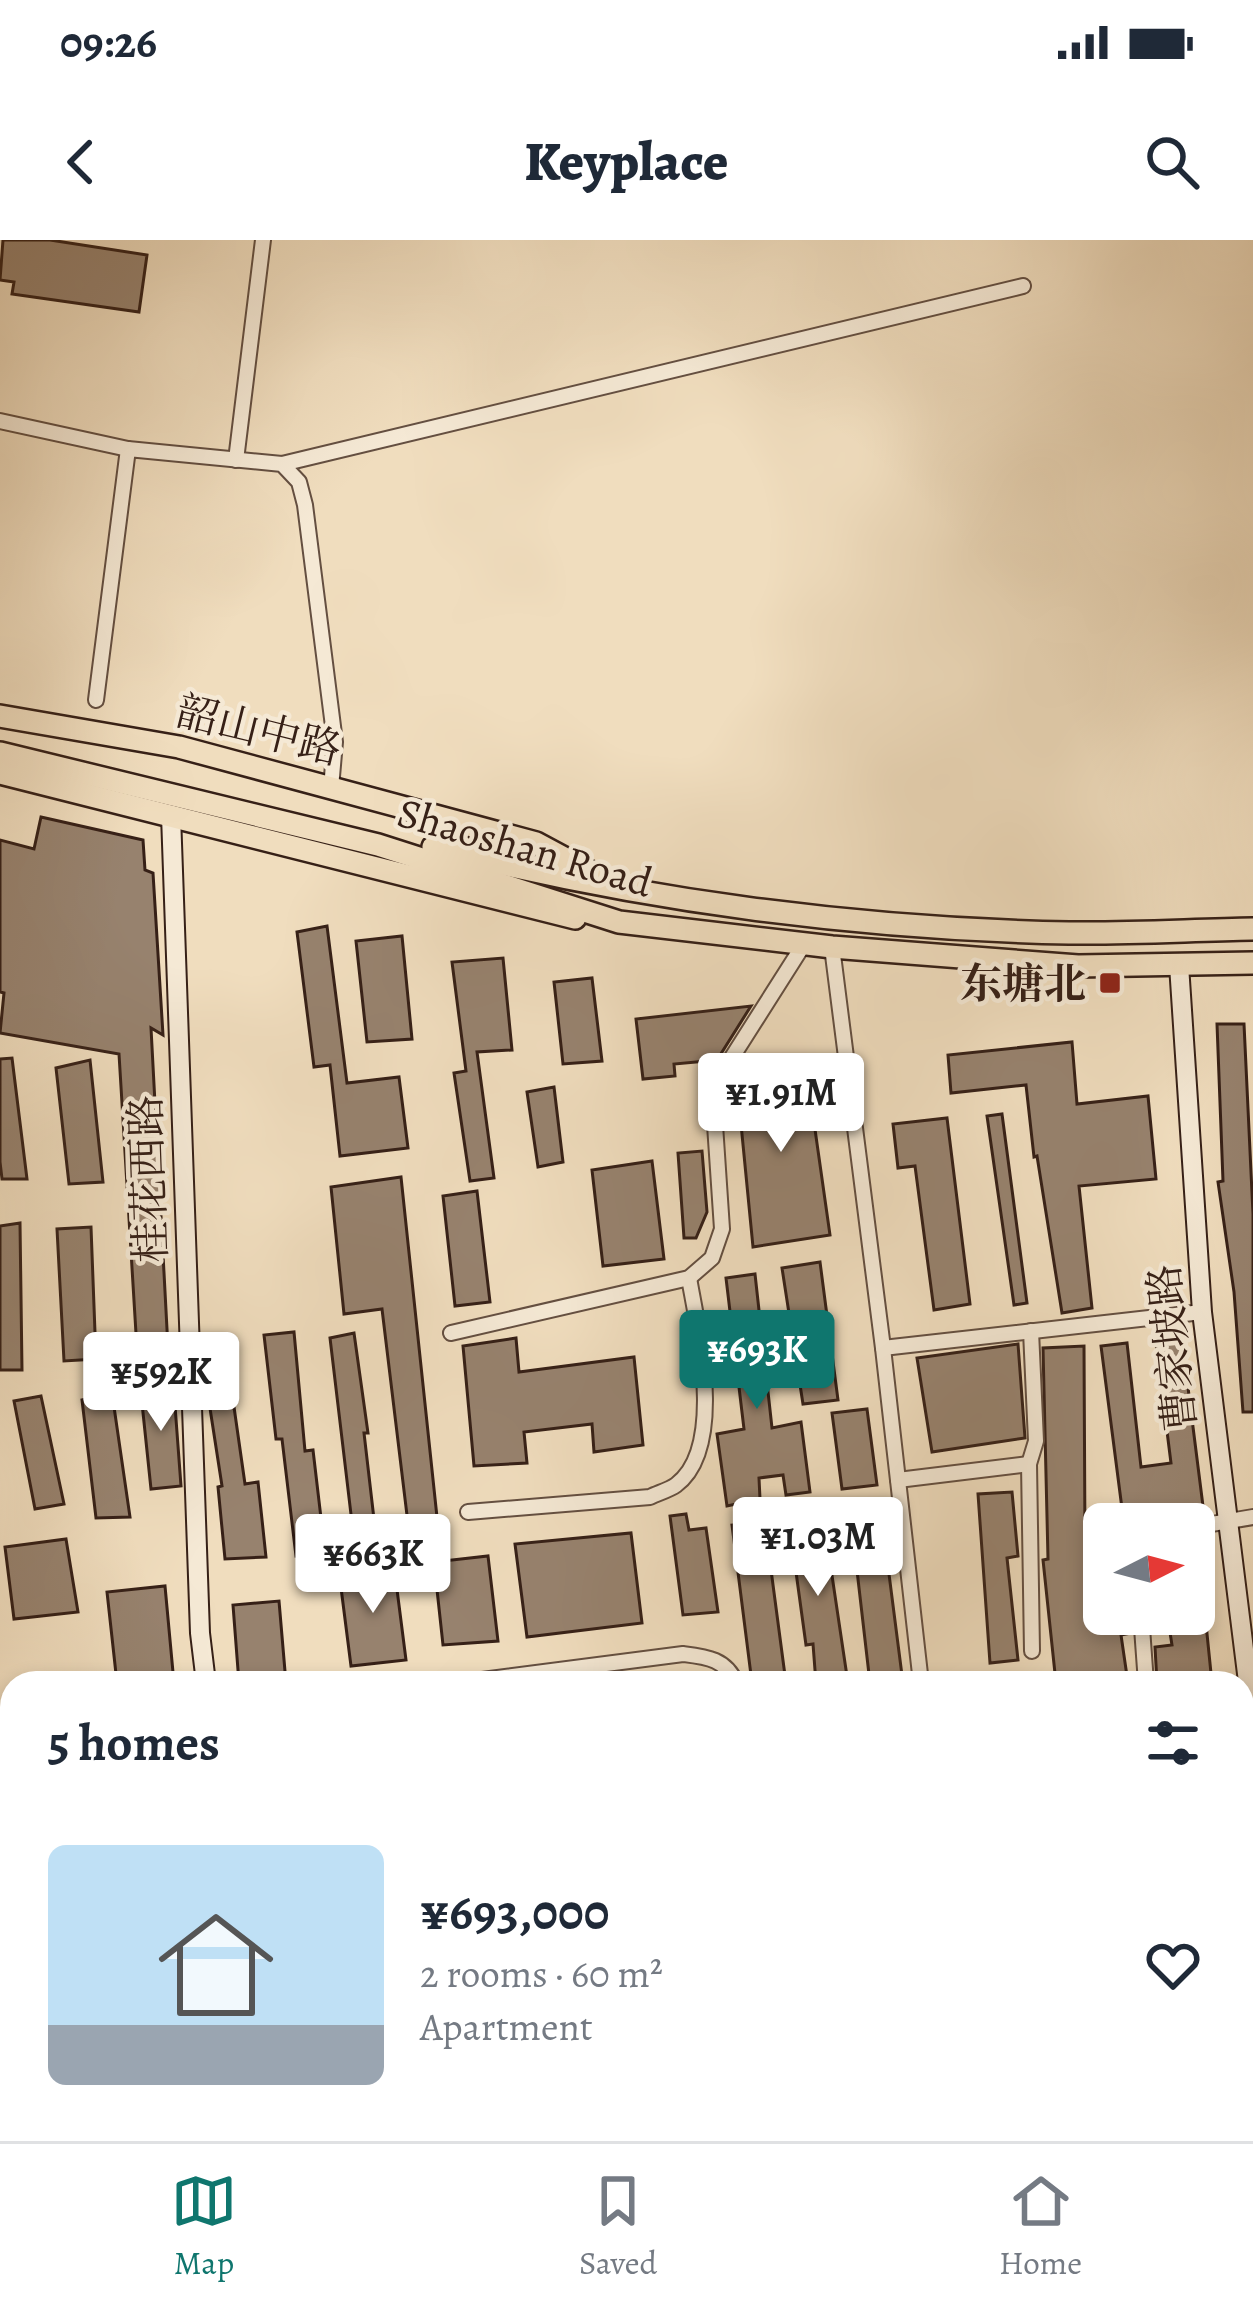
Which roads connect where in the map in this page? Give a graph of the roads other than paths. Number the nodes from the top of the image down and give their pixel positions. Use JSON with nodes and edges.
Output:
{"nodes":[{"id":1,"x":263,"y":240,"type":"edge"},
{"id":2,"x":1023,"y":286,"type":"dead end"},
{"id":3,"x":0,"y":421,"type":"edge"},
{"id":4,"x":128,"y":449,"type":"junction"},
{"id":5,"x":236,"y":460,"type":"junction"},
{"id":6,"x":282,"y":464,"type":"junction"},
{"id":7,"x":96,"y":700,"type":"dead end"},
{"id":8,"x":0,"y":716,"type":"edge"},
{"id":9,"x":0,"y":742,"type":"edge"},
{"id":10,"x":0,"y":754,"type":"edge"},
{"id":11,"x":0,"y":773,"type":"edge"},
{"id":12,"x":331,"y":788,"type":"junction"},
{"id":13,"x":171,"y":815,"type":"junction"},
{"id":14,"x":544,"y":886,"type":"junction"},
{"id":15,"x":627,"y":892,"type":"junction"},
{"id":16,"x":619,"y":922,"type":"junction"},
{"id":17,"x":1253,"y":929,"type":"edge"},
{"id":18,"x":804,"y":944,"type":"junction"},
{"id":19,"x":832,"y":947,"type":"junction"},
{"id":20,"x":1253,"y":963,"type":"edge"},
{"id":21,"x":1179,"y":964,"type":"junction"},
{"id":22,"x":689,"y":1278,"type":"junction"},
{"id":23,"x":1202,"y":1312,"type":"junction"},
{"id":24,"x":1031,"y":1331,"type":"junction"},
{"id":25,"x":451,"y":1333,"type":"dead end"},
{"id":26,"x":884,"y":1348,"type":"junction"},
{"id":27,"x":1029,"y":1464,"type":"junction"},
{"id":28,"x":898,"y":1480,"type":"junction"},
{"id":29,"x":468,"y":1512,"type":"dead end"},
{"id":30,"x":1253,"y":1517,"type":"edge"},
{"id":31,"x":1227,"y":1520,"type":"junction"},
{"id":32,"x":1215,"y":1523,"type":"edge"},
{"id":33,"x":1143,"y":1635,"type":"edge"},
{"id":34,"x":1031,"y":1652,"type":"dead end"},
{"id":35,"x":205,"y":1671,"type":"edge"},
{"id":36,"x":551,"y":1671,"type":"edge"},
{"id":37,"x":731,"y":1671,"type":"edge"},
{"id":38,"x":920,"y":1671,"type":"edge"},
{"id":39,"x":1145,"y":1671,"type":"edge"},
{"id":40,"x":1246,"y":1671,"type":"edge"}],
"edges":[{"from":1,"to":5,"type":"street"},
{"from":2,"to":6,"type":"street"},
{"from":3,"to":4,"type":"street"},
{"from":4,"to":5,"type":"street"},
{"from":4,"to":7,"type":"street"},
{"from":5,"to":6,"type":"street"},
{"from":6,"to":12,"type":"street"},
{"from":8,"to":12,"type":"main road","name":"韶山中路"},
{"from":9,"to":14,"type":"main road","name":"Shaoshan Road"},
{"from":10,"to":14,"type":"main road","name":"Shaoshan Road"},
{"from":11,"to":13,"type":"main road"},
{"from":12,"to":15,"type":"main road","name":"韶山中路"},
{"from":13,"to":16,"type":"main road"},
{"from":13,"to":35,"type":"street","name":"桂花西路"},
{"from":14,"to":15,"type":"main road","name":"Shaoshan Road"},
{"from":14,"to":16,"type":"main road","name":"Shaoshan Road"},
{"from":15,"to":17,"type":"main road","name":"Shaoshan Road"},
{"from":16,"to":18,"type":"main road","name":"Shaoshan Road"},
{"from":18,"to":19,"type":"main road","name":"Shaoshan Road"},
{"from":18,"to":22,"type":"street"},
{"from":19,"to":21,"type":"main road","name":"Shaoshan Road"},
{"from":19,"to":26,"type":"street"},
{"from":20,"to":21,"type":"main road","name":"Shaoshan Road"},
{"from":21,"to":23,"type":"street","name":"曹家坡路"},
{"from":22,"to":25,"type":"street"},
{"from":22,"to":29,"type":"street"},
{"from":23,"to":24,"type":"street"},
{"from":23,"to":31,"type":"street","name":"曹家坡路"},
{"from":24,"to":26,"type":"street"},
{"from":24,"to":27,"type":"street"},
{"from":26,"to":28,"type":"street"},
{"from":27,"to":28,"type":"street"},
{"from":27,"to":34,"type":"street"},
{"from":28,"to":38,"type":"street"},
{"from":30,"to":31,"type":"street"},
{"from":31,"to":32,"type":"street"},
{"from":31,"to":40,"type":"street","name":"曹家坡路"},
{"from":33,"to":39,"type":"street"},
{"from":36,"to":37,"type":"street"}]}
